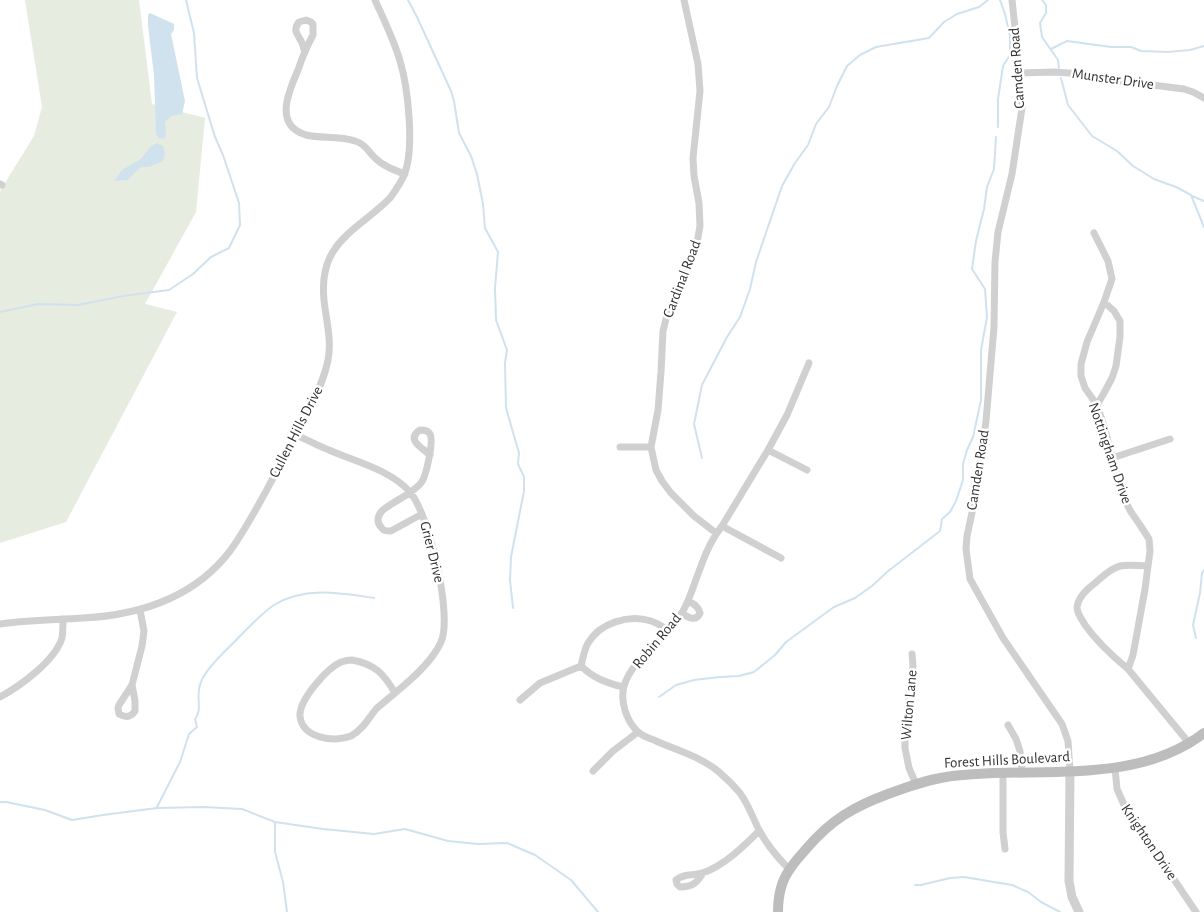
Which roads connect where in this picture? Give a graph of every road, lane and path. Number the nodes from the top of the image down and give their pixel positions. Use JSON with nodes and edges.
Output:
{"nodes":[{"id":1,"x":375,"y":0,"type":"edge"},
{"id":2,"x":684,"y":0,"type":"edge"},
{"id":3,"x":1012,"y":0,"type":"edge"},
{"id":4,"x":305,"y":52,"type":"dead end"},
{"id":5,"x":1020,"y":73,"type":"junction"},
{"id":6,"x":1204,"y":98,"type":"edge"},
{"id":7,"x":405,"y":174,"type":"junction"},
{"id":8,"x":1094,"y":233,"type":"dead end"},
{"id":9,"x":1104,"y":302,"type":"junction"},
{"id":10,"x":808,"y":363,"type":"dead end"},
{"id":11,"x":1097,"y":405,"type":"junction"},
{"id":12,"x":298,"y":436,"type":"junction"},
{"id":13,"x":1170,"y":439,"type":"dead end"},
{"id":14,"x":620,"y":447,"type":"dead end"},
{"id":15,"x":651,"y":447,"type":"junction"},
{"id":16,"x":768,"y":450,"type":"junction"},
{"id":17,"x":430,"y":455,"type":"dead end"},
{"id":18,"x":1112,"y":458,"type":"junction"},
{"id":19,"x":807,"y":470,"type":"dead end"},
{"id":20,"x":410,"y":493,"type":"junction"},
{"id":21,"x":422,"y":514,"type":"junction"},
{"id":22,"x":722,"y":526,"type":"junction"},
{"id":23,"x":716,"y":533,"type":"junction"},
{"id":24,"x":781,"y":558,"type":"dead end"},
{"id":25,"x":1148,"y":566,"type":"junction"},
{"id":26,"x":688,"y":601,"type":"junction"},
{"id":27,"x":140,"y":610,"type":"junction"},
{"id":28,"x":682,"y":613,"type":"junction"},
{"id":29,"x":63,"y":618,"type":"junction"},
{"id":30,"x":0,"y":624,"type":"edge"},
{"id":31,"x":668,"y":630,"type":"junction"},
{"id":32,"x":912,"y":654,"type":"dead end"},
{"id":33,"x":581,"y":666,"type":"junction"},
{"id":34,"x":1128,"y":669,"type":"junction"},
{"id":35,"x":132,"y":685,"type":"dead end"},
{"id":36,"x":624,"y":687,"type":"junction"},
{"id":37,"x":395,"y":693,"type":"junction"},
{"id":38,"x":0,"y":697,"type":"edge"},
{"id":39,"x":520,"y":700,"type":"dead end"},
{"id":40,"x":1008,"y":725,"type":"dead end"},
{"id":41,"x":638,"y":732,"type":"junction"},
{"id":42,"x":1204,"y":733,"type":"edge"},
{"id":43,"x":1189,"y":743,"type":"junction"},
{"id":44,"x":1115,"y":768,"type":"junction"},
{"id":45,"x":593,"y":771,"type":"dead end"},
{"id":46,"x":1003,"y":772,"type":"junction"},
{"id":47,"x":1022,"y":772,"type":"junction"},
{"id":48,"x":1070,"y":772,"type":"junction"},
{"id":49,"x":916,"y":784,"type":"junction"},
{"id":50,"x":759,"y":831,"type":"junction"},
{"id":51,"x":1005,"y":848,"type":"dead end"},
{"id":52,"x":789,"y":869,"type":"junction"},
{"id":53,"x":703,"y":873,"type":"dead end"},
{"id":54,"x":778,"y":912,"type":"edge"},
{"id":55,"x":1079,"y":912,"type":"edge"},
{"id":56,"x":1196,"y":912,"type":"edge"}],
"edges":[{"from":1,"to":7,"type":"street","name":"Cullen Hills Drive"},
{"from":2,"to":15,"type":"street","name":"Cardinal Road"},
{"from":3,"to":5,"type":"street","name":"Camden Road"},
{"from":4,"to":7,"type":"street"},
{"from":5,"to":6,"type":"street","name":"Munster Drive"},
{"from":5,"to":48,"type":"street","name":"Camden Road"},
{"from":7,"to":12,"type":"street","name":"Cullen Hills Drive"},
{"from":8,"to":9,"type":"street","name":"Nottingham Drive"},
{"from":9,"to":11,"type":"street","name":"Nottingham Drive"},
{"from":9,"to":11,"type":"street"},
{"from":10,"to":16,"type":"street","name":"Robin Road"},
{"from":11,"to":18,"type":"street","name":"Nottingham Drive"},
{"from":12,"to":20,"type":"street","name":"Grier Drive"},
{"from":12,"to":27,"type":"street","name":"Cullen Hills Drive"},
{"from":13,"to":18,"type":"street"},
{"from":14,"to":15,"type":"street"},
{"from":15,"to":23,"type":"street","name":"Cardinal Road"},
{"from":16,"to":19,"type":"street"},
{"from":16,"to":22,"type":"street","name":"Robin Road"},
{"from":17,"to":20,"type":"street"},
{"from":18,"to":25,"type":"street","name":"Nottingham Drive"},
{"from":20,"to":21,"type":"street","name":"Grier Drive"},
{"from":20,"to":21,"type":"street"},
{"from":21,"to":37,"type":"street","name":"Grier Drive"},
{"from":22,"to":23,"type":"street","name":"Robin Road"},
{"from":22,"to":24,"type":"street"},
{"from":23,"to":26,"type":"street","name":"Robin Road"},
{"from":25,"to":34,"type":"street","name":"Nottingham Drive"},
{"from":25,"to":34,"type":"street"},
{"from":26,"to":28,"type":"street","name":"Robin Road"},
{"from":26,"to":28,"type":"street"},
{"from":27,"to":29,"type":"street","name":"Cullen Hills Drive"},
{"from":27,"to":35,"type":"street"},
{"from":28,"to":31,"type":"street","name":"Robin Road"},
{"from":29,"to":30,"type":"street","name":"Cullen Hills Drive"},
{"from":29,"to":38,"type":"street"},
{"from":31,"to":33,"type":"street"},
{"from":31,"to":36,"type":"street","name":"Robin Road"},
{"from":32,"to":49,"type":"street","name":"Wilton Lane"},
{"from":33,"to":36,"type":"street"},
{"from":33,"to":39,"type":"street"},
{"from":34,"to":43,"type":"street"},
{"from":36,"to":41,"type":"street","name":"Robin Road"},
{"from":37,"to":37,"type":"street","name":"Grier Drive"},
{"from":40,"to":47,"type":"street"},
{"from":41,"to":45,"type":"street"},
{"from":41,"to":50,"type":"street"},
{"from":42,"to":43,"type":"main road","name":"Forest Hills Boulevard"},
{"from":43,"to":44,"type":"main road","name":"Forest Hills Boulevard"},
{"from":44,"to":48,"type":"main road","name":"Forest Hills Boulevard"},
{"from":44,"to":56,"type":"street","name":"Knighton Drive"},
{"from":46,"to":47,"type":"main road","name":"Forest Hills Boulevard"},
{"from":46,"to":49,"type":"main road","name":"Forest Hills Boulevard"},
{"from":46,"to":51,"type":"street"},
{"from":47,"to":48,"type":"main road","name":"Forest Hills Boulevard"},
{"from":48,"to":55,"type":"street","name":"Camden Road"},
{"from":49,"to":52,"type":"main road","name":"Forest Hills Boulevard"},
{"from":50,"to":52,"type":"street"},
{"from":50,"to":53,"type":"street"},
{"from":52,"to":54,"type":"main road","name":"Forest Hills Boulevard"}]}
